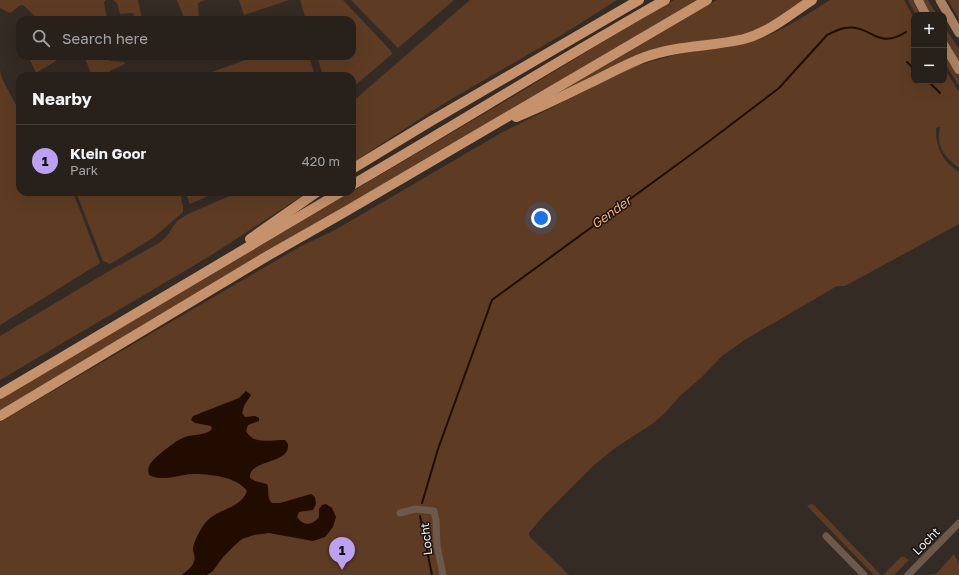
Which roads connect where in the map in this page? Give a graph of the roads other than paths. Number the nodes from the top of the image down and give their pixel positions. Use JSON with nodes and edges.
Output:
{"nodes":[{"id":1,"x":624,"y":0,"type":"edge"},
{"id":2,"x":639,"y":0,"type":"edge"},
{"id":3,"x":665,"y":0,"type":"edge"},
{"id":4,"x":707,"y":0,"type":"edge"},
{"id":5,"x":812,"y":0,"type":"edge"},
{"id":6,"x":918,"y":0,"type":"edge"},
{"id":7,"x":940,"y":0,"type":"edge"},
{"id":8,"x":924,"y":12,"type":"edge"},
{"id":9,"x":959,"y":33,"type":"edge"},
{"id":10,"x":576,"y":37,"type":"junction"},
{"id":11,"x":946,"y":48,"type":"edge"},
{"id":12,"x":959,"y":70,"type":"edge"},
{"id":13,"x":483,"y":131,"type":"junction"},
{"id":14,"x":356,"y":167,"type":"edge"},
{"id":15,"x":356,"y":183,"type":"edge"},
{"id":16,"x":311,"y":196,"type":"edge"},
{"id":17,"x":334,"y":196,"type":"edge"},
{"id":18,"x":222,"y":262,"type":"junction"},
{"id":19,"x":0,"y":394,"type":"edge"},
{"id":20,"x":0,"y":416,"type":"edge"},
{"id":21,"x":400,"y":513,"type":"dead end"},
{"id":22,"x":959,"y":523,"type":"edge"},
{"id":23,"x":826,"y":536,"type":"dead end"},
{"id":24,"x":443,"y":575,"type":"edge"},
{"id":25,"x":864,"y":575,"type":"edge"},
{"id":26,"x":908,"y":575,"type":"edge"}],
"edges":[{"from":1,"to":10,"type":"highway"},
{"from":2,"to":10,"type":"highway"},
{"from":3,"to":15,"type":"highway"},
{"from":4,"to":13,"type":"highway"},
{"from":5,"to":13,"type":"highway"},
{"from":6,"to":8,"type":"main road"},
{"from":7,"to":9,"type":"main road"},
{"from":10,"to":14,"type":"highway"},
{"from":11,"to":12,"type":"main road"},
{"from":13,"to":20,"type":"highway"},
{"from":16,"to":18,"type":"highway"},
{"from":17,"to":18,"type":"highway"},
{"from":18,"to":19,"type":"highway"},
{"from":21,"to":24,"type":"street","name":"Locht"},
{"from":22,"to":26,"type":"street","name":"Locht"},
{"from":23,"to":25,"type":"street"}]}
